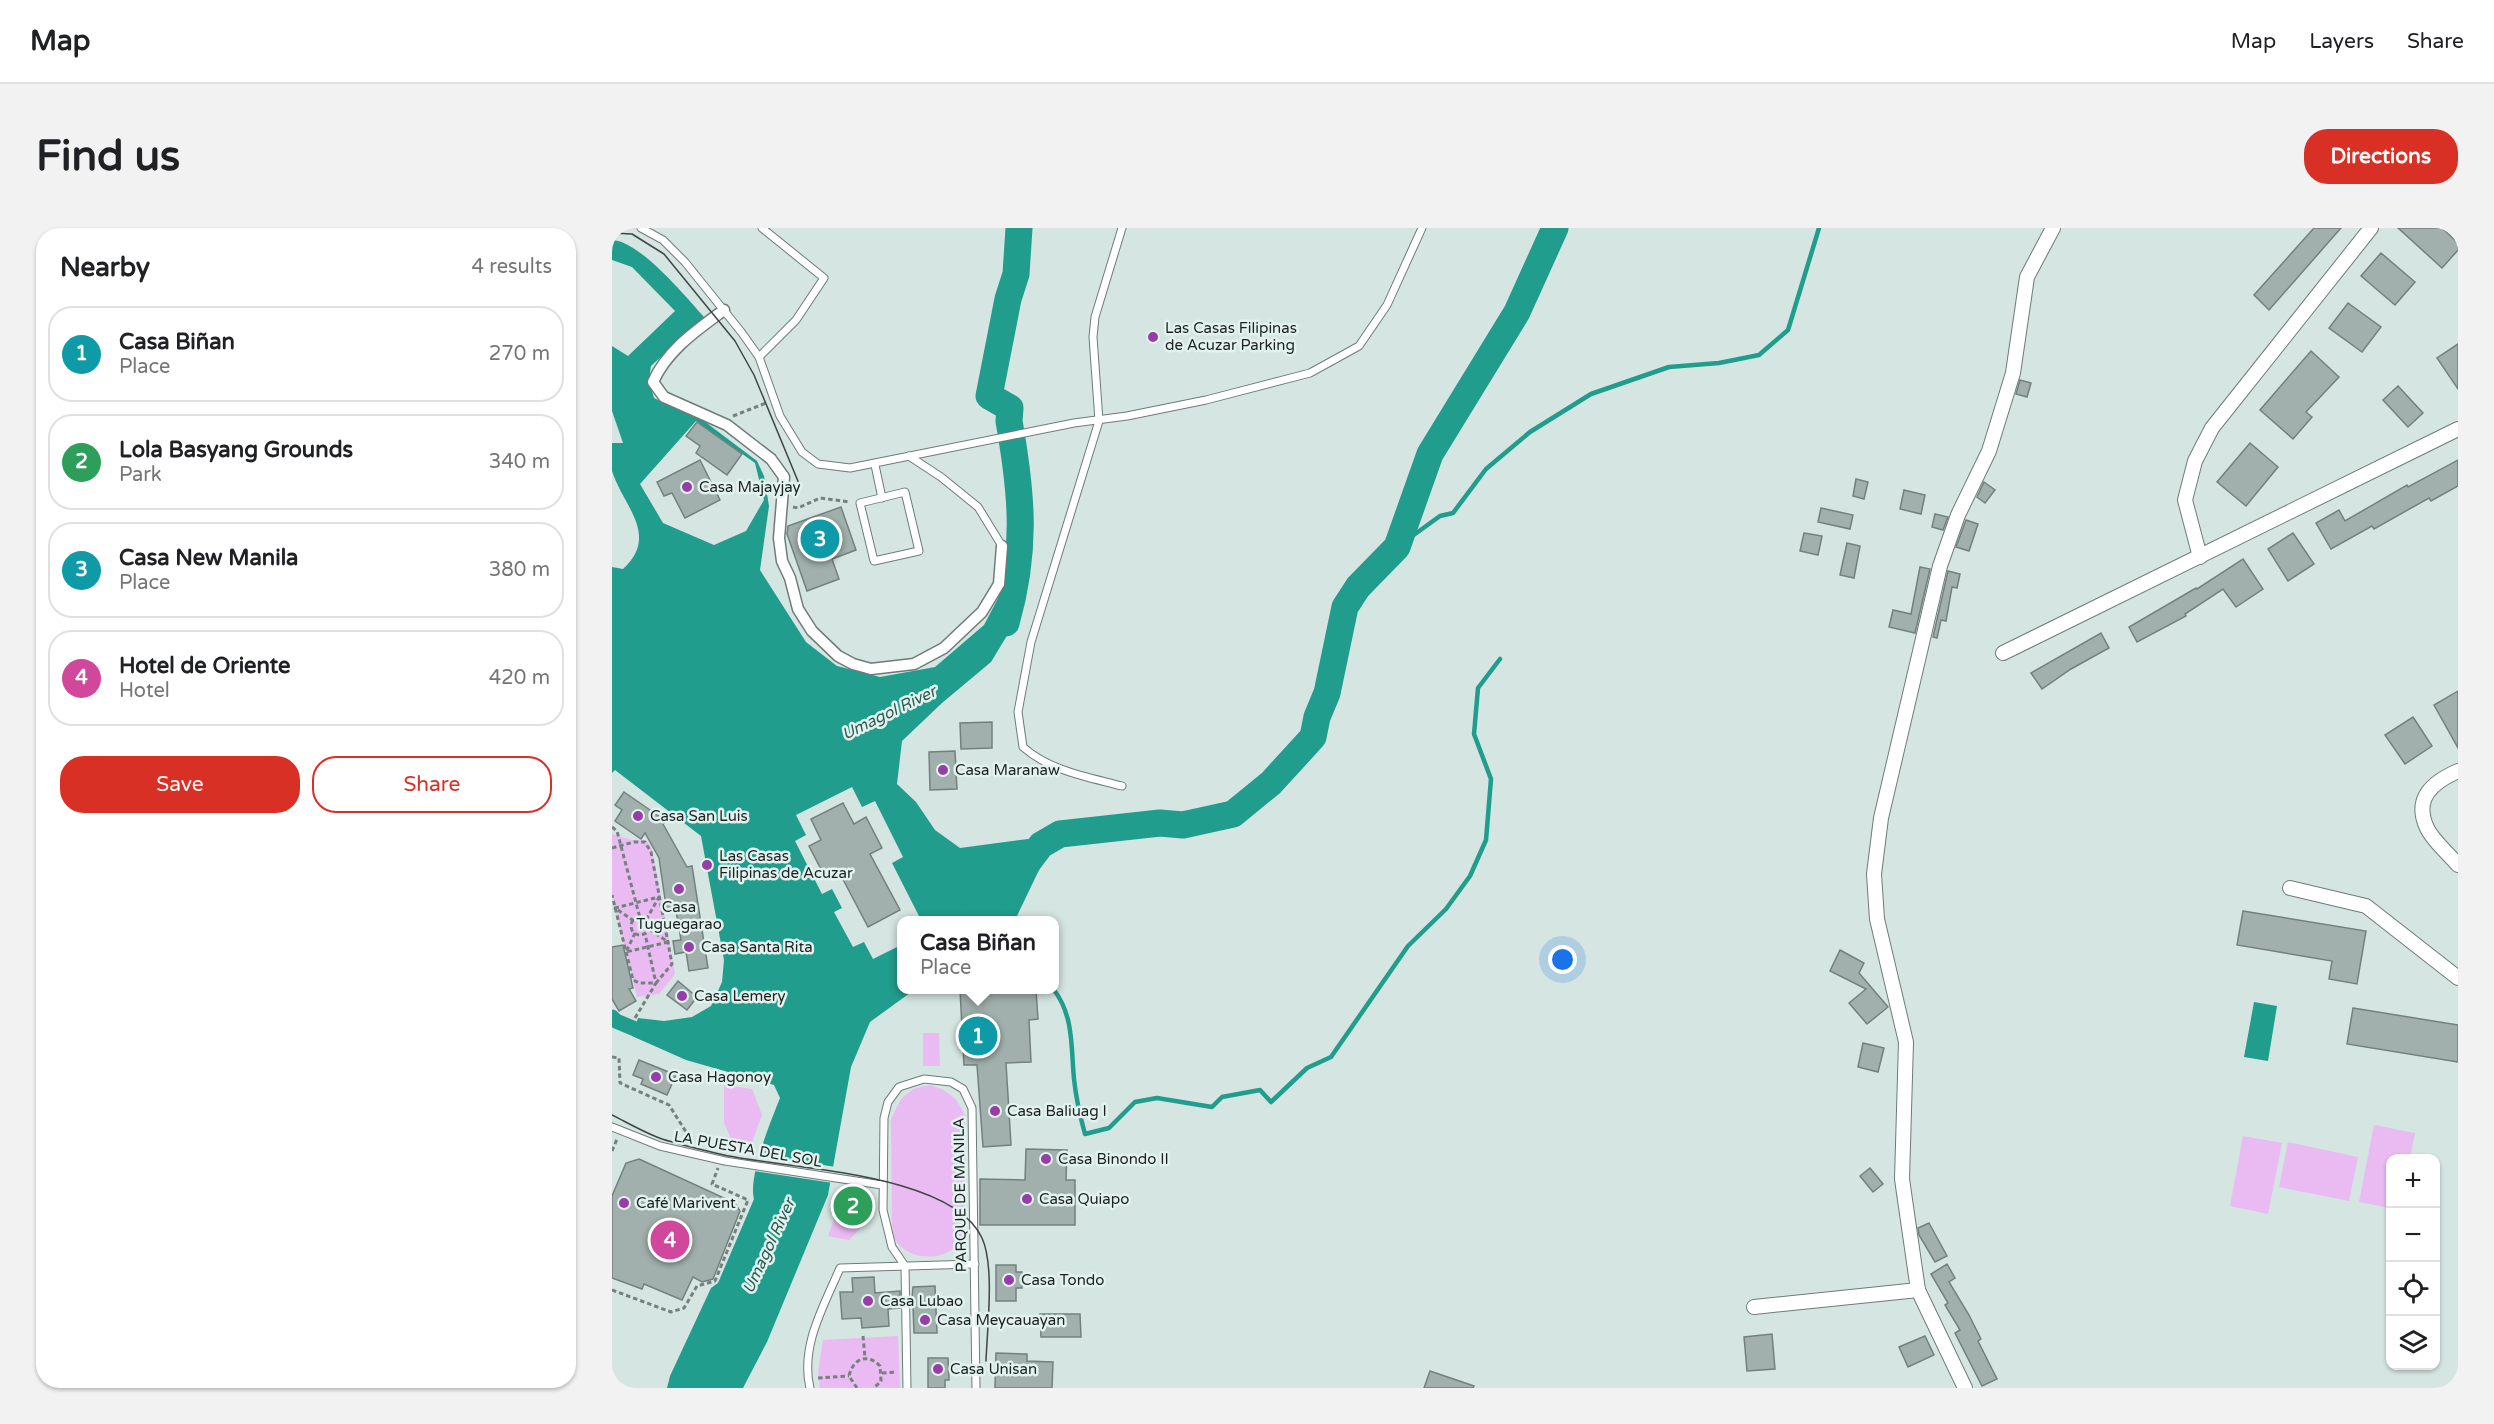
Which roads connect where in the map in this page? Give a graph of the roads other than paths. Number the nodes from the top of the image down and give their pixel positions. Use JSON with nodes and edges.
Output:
{"nodes":[{"id":1,"x":641,"y":228,"type":"edge"},
{"id":2,"x":762,"y":228,"type":"edge"},
{"id":3,"x":1122,"y":228,"type":"edge"},
{"id":4,"x":1422,"y":228,"type":"edge"},
{"id":5,"x":2053,"y":228,"type":"edge"},
{"id":6,"x":2371,"y":228,"type":"edge"},
{"id":7,"x":724,"y":310,"type":"junction"},
{"id":8,"x":759,"y":357,"type":"junction"},
{"id":9,"x":1099,"y":421,"type":"junction"},
{"id":10,"x":2458,"y":429,"type":"edge"},
{"id":11,"x":909,"y":456,"type":"junction"},
{"id":12,"x":874,"y":465,"type":"junction"},
{"id":13,"x":882,"y":498,"type":"junction"},
{"id":14,"x":1002,"y":546,"type":"joint"},
{"id":15,"x":2200,"y":556,"type":"junction"},
{"id":16,"x":2003,"y":653,"type":"dead end"},
{"id":17,"x":2458,"y":771,"type":"edge"},
{"id":18,"x":1122,"y":786,"type":"dead end"},
{"id":19,"x":2438,"y":841,"type":"junction"},
{"id":20,"x":2458,"y":855,"type":"edge"},
{"id":21,"x":2458,"y":865,"type":"edge"},
{"id":22,"x":2290,"y":888,"type":"dead end"},
{"id":23,"x":2458,"y":978,"type":"edge"},
{"id":24,"x":612,"y":1127,"type":"edge"},
{"id":25,"x":882,"y":1185,"type":"junction"},
{"id":26,"x":975,"y":1264,"type":"junction"},
{"id":27,"x":905,"y":1266,"type":"junction"},
{"id":28,"x":1918,"y":1290,"type":"junction"},
{"id":29,"x":1754,"y":1308,"type":"dead end"},
{"id":30,"x":810,"y":1388,"type":"edge"},
{"id":31,"x":907,"y":1388,"type":"edge"},
{"id":32,"x":976,"y":1388,"type":"edge"},
{"id":33,"x":1965,"y":1388,"type":"edge"}],
"edges":[{"from":1,"to":7,"type":"lane"},
{"from":2,"to":8,"type":"lane"},
{"from":3,"to":9,"type":"lane"},
{"from":4,"to":9,"type":"lane"},
{"from":5,"to":28,"type":"street"},
{"from":6,"to":15,"type":"street"},
{"from":7,"to":8,"type":"lane"},
{"from":7,"to":14,"type":"street"},
{"from":8,"to":12,"type":"lane"},
{"from":9,"to":11,"type":"lane"},
{"from":9,"to":18,"type":"lane"},
{"from":10,"to":15,"type":"street"},
{"from":11,"to":12,"type":"lane"},
{"from":11,"to":14,"type":"lane"},
{"from":12,"to":13,"type":"lane"},
{"from":13,"to":13,"type":"lane"},
{"from":15,"to":16,"type":"street"},
{"from":17,"to":19,"type":"street"},
{"from":19,"to":20,"type":"street"},
{"from":19,"to":21,"type":"street"},
{"from":22,"to":23,"type":"street"},
{"from":24,"to":25,"type":"lane","name":"LA PUESTA DEL SOL"},
{"from":25,"to":26,"type":"lane","name":"PARQUE DE MANILA"},
{"from":25,"to":27,"type":"lane"},
{"from":26,"to":27,"type":"lane"},
{"from":26,"to":32,"type":"lane","name":"PARQUE DE MANILA"},
{"from":27,"to":30,"type":"lane"},
{"from":27,"to":31,"type":"lane"},
{"from":28,"to":29,"type":"street"},
{"from":28,"to":33,"type":"street"}]}
